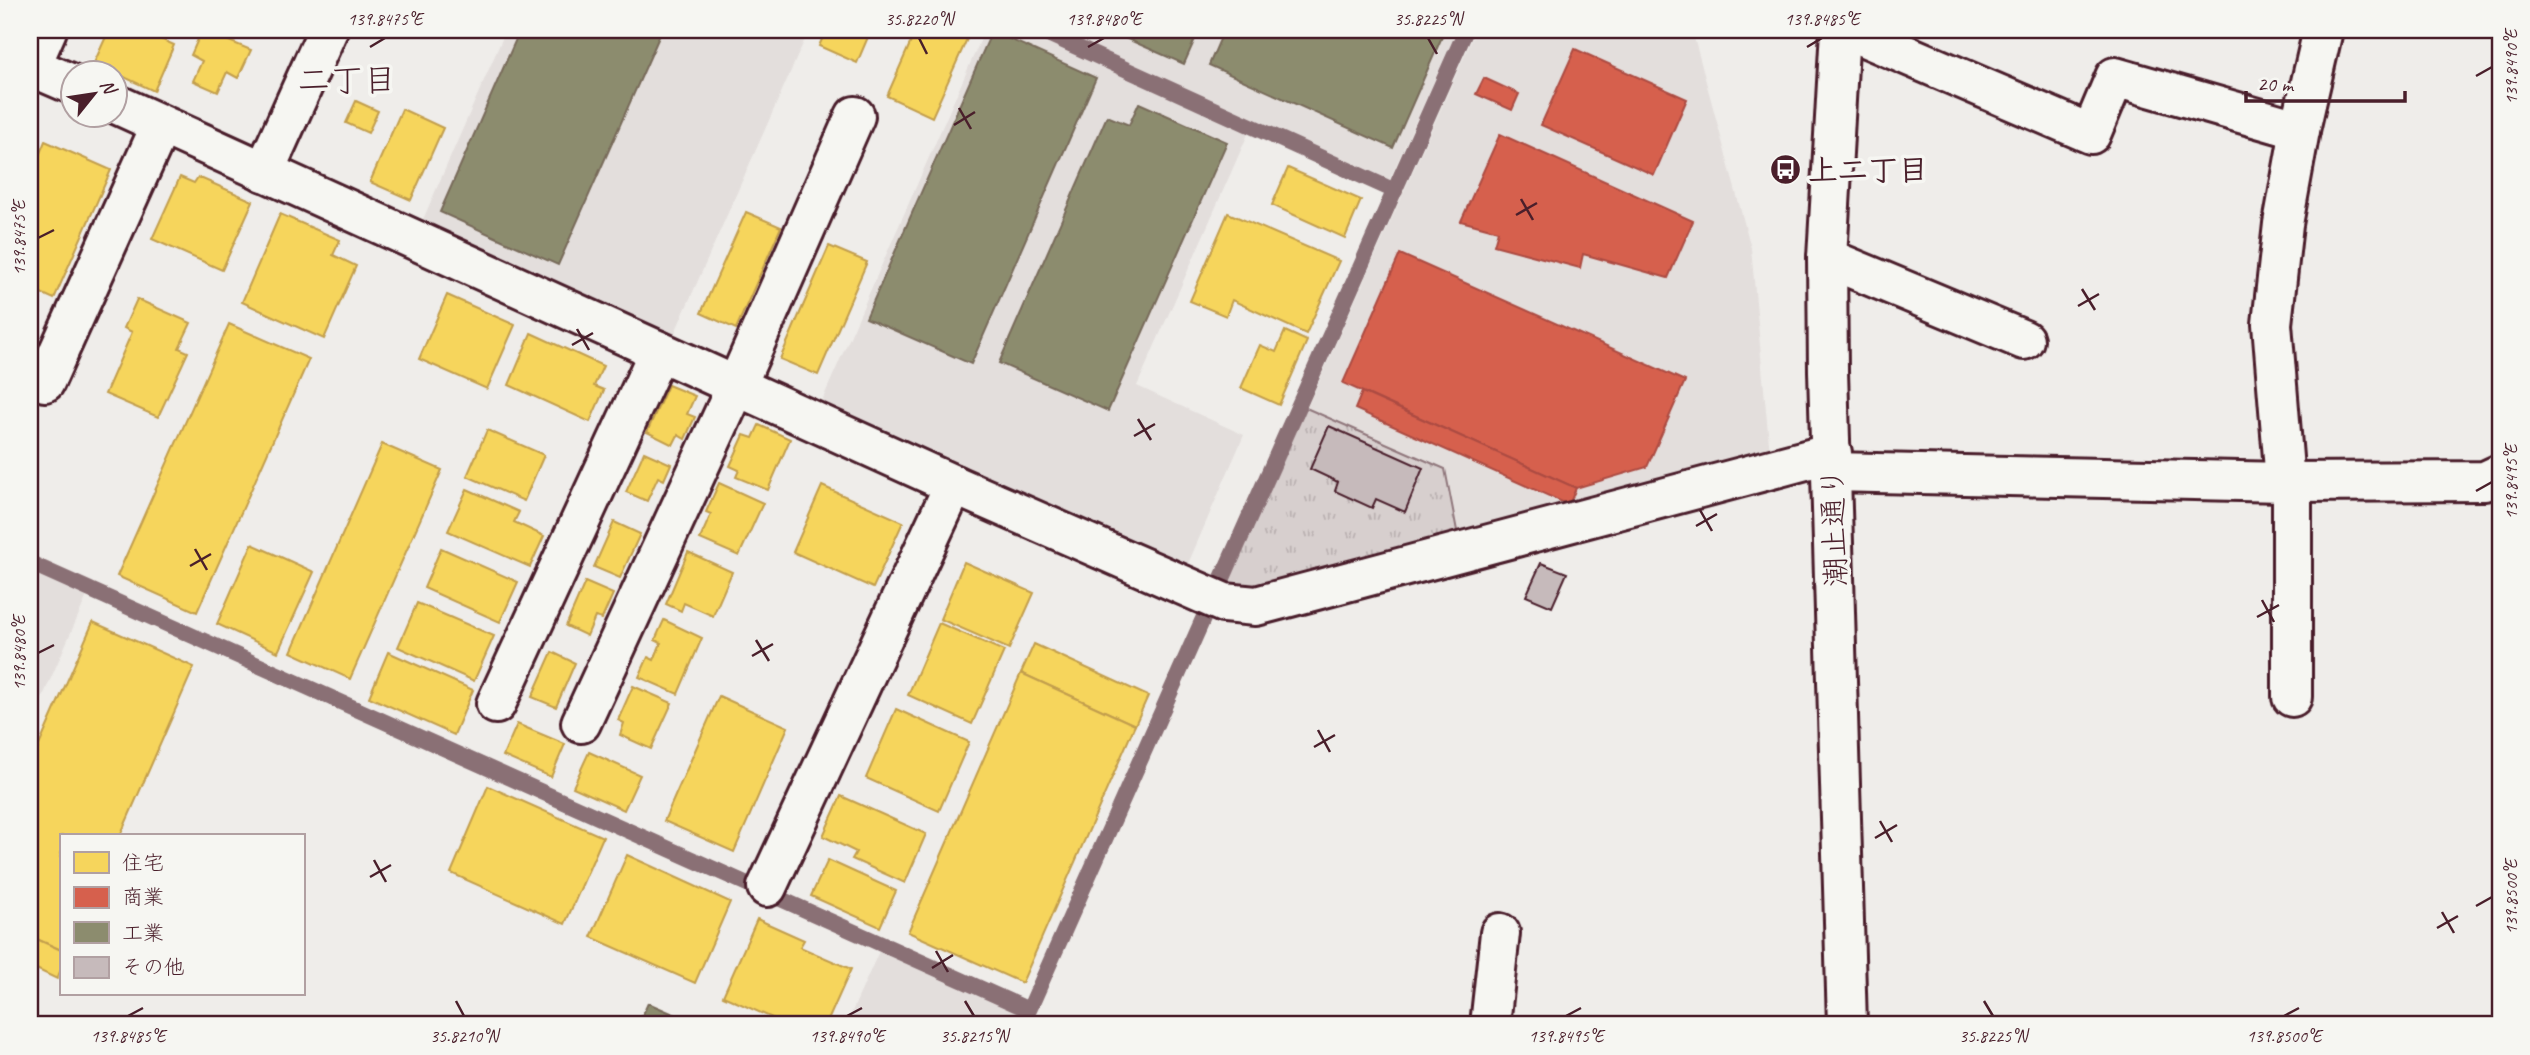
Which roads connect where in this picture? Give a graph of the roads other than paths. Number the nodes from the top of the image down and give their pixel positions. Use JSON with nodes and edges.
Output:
{"nodes":[{"id":1,"x":47,"y":30,"type":"edge"},
{"id":2,"x":328,"y":30,"type":"edge"},
{"id":3,"x":1840,"y":30,"type":"edge"},
{"id":4,"x":1847,"y":30,"type":"edge"},
{"id":5,"x":2323,"y":30,"type":"edge"},
{"id":6,"x":30,"y":66,"type":"edge"},
{"id":7,"x":60,"y":79,"type":"edge"},
{"id":8,"x":130,"y":111,"type":"edge"},
{"id":9,"x":855,"y":116,"type":"dead end"},
{"id":10,"x":160,"y":125,"type":"junction"},
{"id":11,"x":2300,"y":130,"type":"junction"},
{"id":12,"x":264,"y":172,"type":"junction"},
{"id":13,"x":1827,"y":258,"type":"junction"},
{"id":14,"x":2024,"y":340,"type":"dead end"},
{"id":15,"x":659,"y":351,"type":"junction"},
{"id":16,"x":45,"y":382,"type":"dead end"},
{"id":17,"x":736,"y":387,"type":"junction"},
{"id":18,"x":1832,"y":463,"type":"junction"},
{"id":19,"x":2500,"y":474,"type":"edge"},
{"id":20,"x":2289,"y":482,"type":"junction"},
{"id":21,"x":954,"y":485,"type":"junction"},
{"id":22,"x":2292,"y":697,"type":"dead end"},
{"id":23,"x":496,"y":705,"type":"dead end"},
{"id":24,"x":582,"y":723,"type":"dead end"},
{"id":25,"x":767,"y":887,"type":"dead end"},
{"id":26,"x":1500,"y":933,"type":"dead end"},
{"id":27,"x":1490,"y":1025,"type":"edge"},
{"id":28,"x":1847,"y":1025,"type":"edge"}],
"edges":[{"from":1,"to":6,"type":"street"},
{"from":2,"to":12,"type":"street"},
{"from":3,"to":13,"type":"street","name":"潮止通り"},
{"from":4,"to":11,"type":"street"},
{"from":5,"to":11,"type":"street"},
{"from":6,"to":7,"type":"street"},
{"from":8,"to":10,"type":"street"},
{"from":9,"to":17,"type":"street"},
{"from":10,"to":12,"type":"street"},
{"from":10,"to":16,"type":"street"},
{"from":11,"to":20,"type":"street"},
{"from":12,"to":15,"type":"street"},
{"from":13,"to":14,"type":"street"},
{"from":13,"to":18,"type":"street","name":"潮止通り"},
{"from":15,"to":17,"type":"street"},
{"from":15,"to":23,"type":"street"},
{"from":17,"to":21,"type":"street"},
{"from":17,"to":24,"type":"street"},
{"from":18,"to":20,"type":"street"},
{"from":18,"to":21,"type":"street"},
{"from":18,"to":28,"type":"street","name":"潮止通り"},
{"from":19,"to":20,"type":"street"},
{"from":20,"to":22,"type":"street"},
{"from":21,"to":25,"type":"street"},
{"from":26,"to":27,"type":"street"}]}
